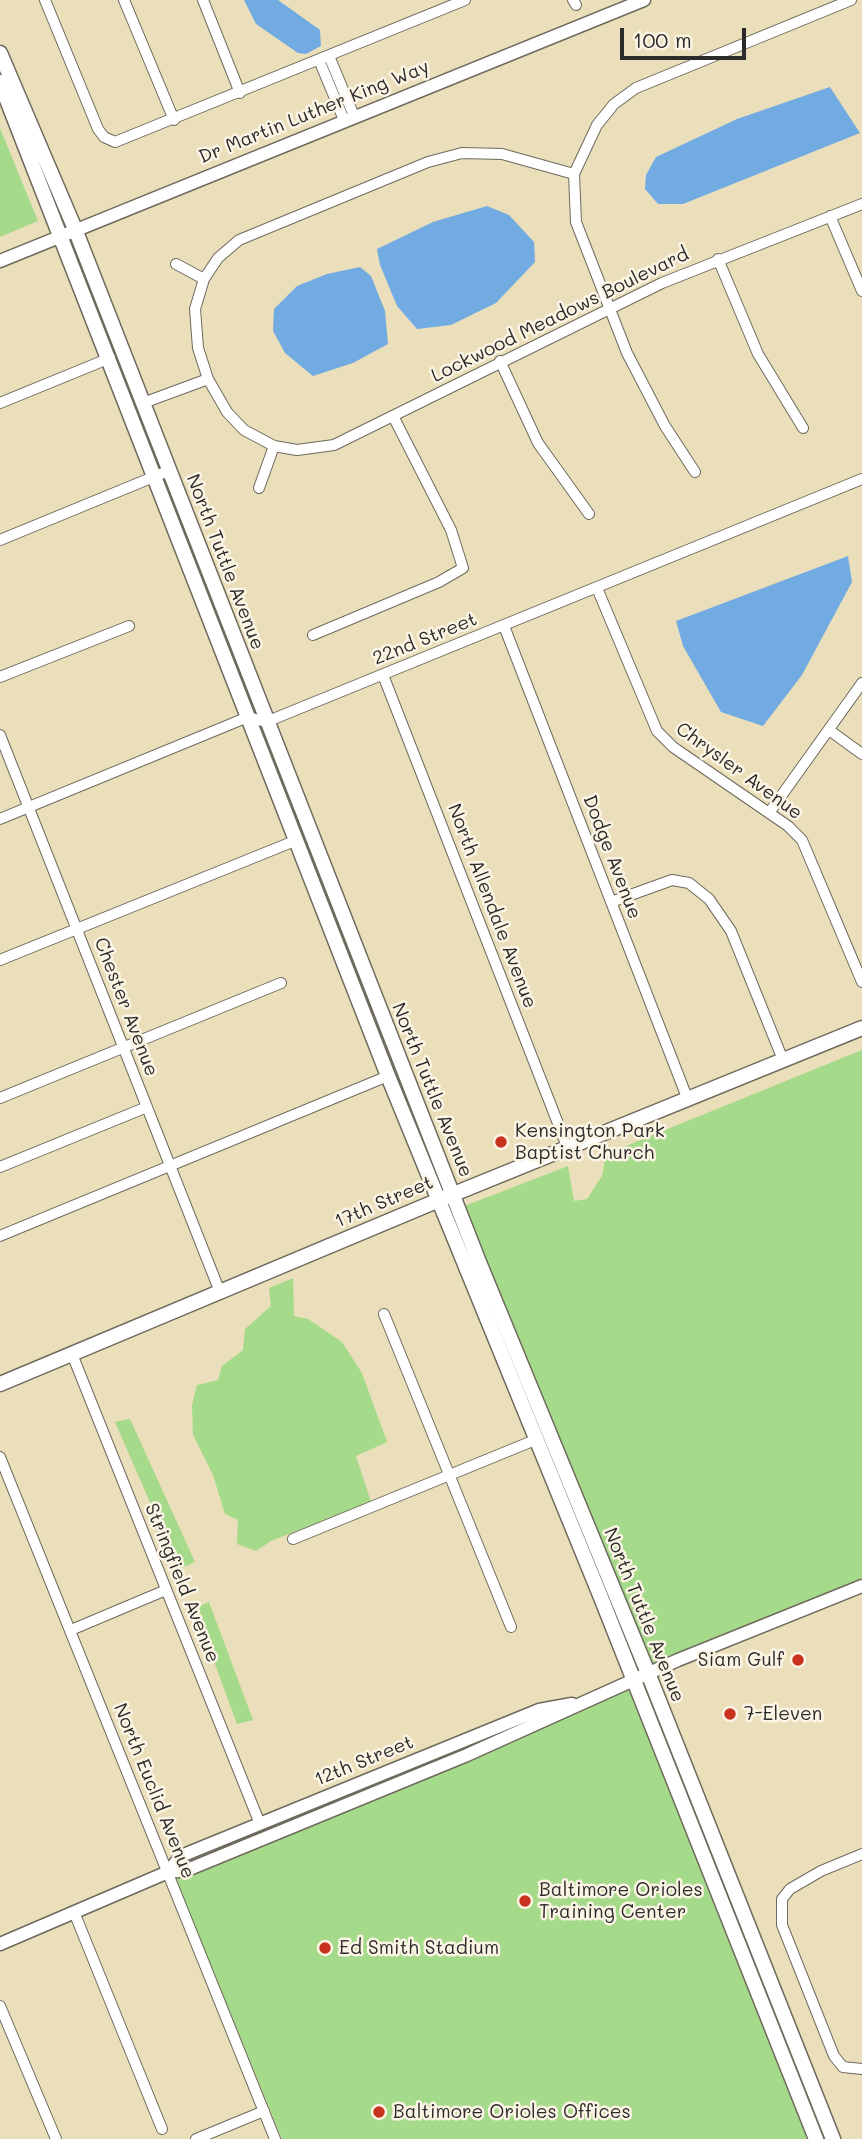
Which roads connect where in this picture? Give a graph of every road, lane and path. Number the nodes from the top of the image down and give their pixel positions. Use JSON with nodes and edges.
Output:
{"nodes":[{"id":1,"x":45,"y":0,"type":"edge"},
{"id":2,"x":124,"y":0,"type":"edge"},
{"id":3,"x":203,"y":0,"type":"edge"},
{"id":4,"x":465,"y":0,"type":"edge"},
{"id":5,"x":644,"y":0,"type":"edge"},
{"id":6,"x":851,"y":0,"type":"edge"},
{"id":7,"x":0,"y":53,"type":"edge"},
{"id":8,"x":324,"y":58,"type":"junction"},
{"id":9,"x":0,"y":82,"type":"edge"},
{"id":10,"x":240,"y":93,"type":"junction"},
{"id":11,"x":349,"y":118,"type":"junction"},
{"id":12,"x":174,"y":120,"type":"junction"},
{"id":13,"x":574,"y":174,"type":"junction"},
{"id":14,"x":862,"y":204,"type":"edge"},
{"id":15,"x":830,"y":216,"type":"junction"},
{"id":16,"x":75,"y":229,"type":"junction"},
{"id":17,"x":61,"y":235,"type":"junction"},
{"id":18,"x":718,"y":259,"type":"junction"},
{"id":19,"x":0,"y":261,"type":"edge"},
{"id":20,"x":176,"y":264,"type":"dead end"},
{"id":21,"x":204,"y":279,"type":"junction"},
{"id":22,"x":862,"y":291,"type":"edge"},
{"id":23,"x":609,"y":308,"type":"junction"},
{"id":24,"x":110,"y":358,"type":"junction"},
{"id":25,"x":500,"y":361,"type":"junction"},
{"id":26,"x":208,"y":379,"type":"junction"},
{"id":27,"x":0,"y":403,"type":"edge"},
{"id":28,"x":143,"y":403,"type":"junction"},
{"id":29,"x":393,"y":416,"type":"junction"},
{"id":30,"x":803,"y":428,"type":"dead end"},
{"id":31,"x":274,"y":446,"type":"junction"},
{"id":32,"x":695,"y":472,"type":"dead end"},
{"id":33,"x":162,"y":473,"type":"junction"},
{"id":34,"x":862,"y":479,"type":"edge"},
{"id":35,"x":259,"y":488,"type":"dead end"},
{"id":36,"x":589,"y":514,"type":"dead end"},
{"id":37,"x":0,"y":540,"type":"edge"},
{"id":38,"x":597,"y":588,"type":"junction"},
{"id":39,"x":129,"y":625,"type":"dead end"},
{"id":40,"x":505,"y":626,"type":"junction"},
{"id":41,"x":313,"y":635,"type":"dead end"},
{"id":42,"x":383,"y":675,"type":"junction"},
{"id":43,"x":0,"y":677,"type":"edge"},
{"id":44,"x":862,"y":683,"type":"edge"},
{"id":45,"x":248,"y":718,"type":"junction"},
{"id":46,"x":266,"y":722,"type":"junction"},
{"id":47,"x":829,"y":730,"type":"junction"},
{"id":48,"x":0,"y":735,"type":"edge"},
{"id":49,"x":862,"y":754,"type":"edge"},
{"id":50,"x":29,"y":807,"type":"junction"},
{"id":51,"x":769,"y":813,"type":"junction"},
{"id":52,"x":0,"y":819,"type":"edge"},
{"id":53,"x":297,"y":840,"type":"junction"},
{"id":54,"x":611,"y":902,"type":"junction"},
{"id":55,"x":77,"y":929,"type":"junction"},
{"id":56,"x":0,"y":961,"type":"edge"},
{"id":57,"x":862,"y":982,"type":"edge"},
{"id":58,"x":281,"y":983,"type":"dead end"},
{"id":59,"x":862,"y":1028,"type":"edge"},
{"id":60,"x":123,"y":1047,"type":"junction"},
{"id":61,"x":783,"y":1060,"type":"junction"},
{"id":62,"x":388,"y":1076,"type":"junction"},
{"id":63,"x":0,"y":1098,"type":"edge"},
{"id":64,"x":688,"y":1100,"type":"junction"},
{"id":65,"x":147,"y":1107,"type":"junction"},
{"id":66,"x":568,"y":1149,"type":"junction"},
{"id":67,"x":171,"y":1166,"type":"junction"},
{"id":68,"x":0,"y":1167,"type":"edge"},
{"id":69,"x":446,"y":1198,"type":"junction"},
{"id":70,"x":0,"y":1236,"type":"edge"},
{"id":71,"x":220,"y":1292,"type":"junction"},
{"id":72,"x":384,"y":1314,"type":"dead end"},
{"id":73,"x":72,"y":1354,"type":"junction"},
{"id":74,"x":0,"y":1384,"type":"edge"},
{"id":75,"x":535,"y":1440,"type":"junction"},
{"id":76,"x":0,"y":1457,"type":"edge"},
{"id":77,"x":449,"y":1475,"type":"junction"},
{"id":78,"x":293,"y":1539,"type":"dead end"},
{"id":79,"x":862,"y":1586,"type":"edge"},
{"id":80,"x":166,"y":1590,"type":"junction"},
{"id":81,"x":511,"y":1627,"type":"dead end"},
{"id":82,"x":71,"y":1630,"type":"junction"},
{"id":83,"x":648,"y":1673,"type":"junction"},
{"id":84,"x":634,"y":1679,"type":"junction"},
{"id":85,"x":582,"y":1702,"type":"junction"},
{"id":86,"x":684,"y":1806,"type":"junction"},
{"id":87,"x":260,"y":1824,"type":"junction"},
{"id":88,"x":862,"y":1854,"type":"edge"},
{"id":89,"x":726,"y":1869,"type":"junction"},
{"id":90,"x":167,"y":1872,"type":"junction"},
{"id":91,"x":74,"y":1912,"type":"junction"},
{"id":92,"x":0,"y":1944,"type":"edge"},
{"id":93,"x":0,"y":2006,"type":"edge"},
{"id":94,"x":862,"y":2069,"type":"edge"},
{"id":95,"x":264,"y":2111,"type":"junction"},
{"id":96,"x":162,"y":2129,"type":"dead end"},
{"id":97,"x":56,"y":2139,"type":"edge"},
{"id":98,"x":196,"y":2139,"type":"edge"},
{"id":99,"x":275,"y":2139,"type":"edge"},
{"id":100,"x":817,"y":2139,"type":"edge"},
{"id":101,"x":833,"y":2139,"type":"edge"}],
"edges":[{"from":1,"to":12,"type":"street"},
{"from":2,"to":12,"type":"street"},
{"from":3,"to":10,"type":"street"},
{"from":4,"to":8,"type":"street"},
{"from":5,"to":11,"type":"street","name":"Dr Martin Luther King Way"},
{"from":6,"to":13,"type":"street"},
{"from":7,"to":16,"type":"main road","name":"North Tuttle Avenue"},
{"from":8,"to":10,"type":"street"},
{"from":8,"to":11,"type":"street"},
{"from":9,"to":17,"type":"main road","name":"North Tuttle Avenue"},
{"from":10,"to":12,"type":"street"},
{"from":11,"to":16,"type":"street","name":"Dr Martin Luther King Way"},
{"from":13,"to":21,"type":"street"},
{"from":13,"to":23,"type":"street"},
{"from":14,"to":15,"type":"street","name":"Lockwood Meadows Boulevard"},
{"from":15,"to":18,"type":"street","name":"Lockwood Meadows Boulevard"},
{"from":15,"to":22,"type":"street"},
{"from":16,"to":17,"type":"street","name":"Dr Martin Luther King Way"},
{"from":16,"to":28,"type":"main road","name":"North Tuttle Avenue"},
{"from":17,"to":19,"type":"street","name":"Dr Martin Luther King Way"},
{"from":17,"to":24,"type":"main road","name":"North Tuttle Avenue"},
{"from":18,"to":23,"type":"street","name":"Lockwood Meadows Boulevard"},
{"from":18,"to":30,"type":"street"},
{"from":20,"to":21,"type":"street"},
{"from":21,"to":26,"type":"street"},
{"from":23,"to":25,"type":"street","name":"Lockwood Meadows Boulevard"},
{"from":23,"to":32,"type":"street"},
{"from":24,"to":27,"type":"street"},
{"from":24,"to":33,"type":"main road","name":"North Tuttle Avenue"},
{"from":25,"to":29,"type":"street","name":"Lockwood Meadows Boulevard"},
{"from":25,"to":36,"type":"street"},
{"from":26,"to":28,"type":"street"},
{"from":26,"to":31,"type":"street"},
{"from":28,"to":33,"type":"main road","name":"North Tuttle Avenue"},
{"from":29,"to":31,"type":"street","name":"Lockwood Meadows Boulevard"},
{"from":29,"to":41,"type":"street"},
{"from":31,"to":35,"type":"street"},
{"from":33,"to":37,"type":"street"},
{"from":33,"to":45,"type":"main road","name":"North Tuttle Avenue"},
{"from":33,"to":46,"type":"main road","name":"North Tuttle Avenue"},
{"from":34,"to":38,"type":"street","name":"22nd Street"},
{"from":38,"to":40,"type":"street","name":"22nd Street"},
{"from":38,"to":51,"type":"street","name":"Chrysler Avenue"},
{"from":39,"to":43,"type":"street"},
{"from":40,"to":42,"type":"street","name":"22nd Street"},
{"from":40,"to":54,"type":"street","name":"Dodge Avenue"},
{"from":42,"to":46,"type":"street","name":"22nd Street"},
{"from":42,"to":66,"type":"street","name":"North Allendale Avenue"},
{"from":44,"to":47,"type":"street"},
{"from":45,"to":46,"type":"street"},
{"from":45,"to":50,"type":"street"},
{"from":45,"to":53,"type":"main road","name":"North Tuttle Avenue"},
{"from":46,"to":69,"type":"main road","name":"North Tuttle Avenue"},
{"from":47,"to":49,"type":"street"},
{"from":47,"to":51,"type":"street"},
{"from":48,"to":50,"type":"street","name":"Chester Avenue"},
{"from":50,"to":52,"type":"street"},
{"from":50,"to":55,"type":"street","name":"Chester Avenue"},
{"from":51,"to":57,"type":"street","name":"Chrysler Avenue"},
{"from":53,"to":55,"type":"street"},
{"from":53,"to":62,"type":"main road","name":"North Tuttle Avenue"},
{"from":54,"to":61,"type":"street"},
{"from":54,"to":64,"type":"street","name":"Dodge Avenue"},
{"from":55,"to":56,"type":"street"},
{"from":55,"to":60,"type":"street","name":"Chester Avenue"},
{"from":58,"to":60,"type":"street"},
{"from":59,"to":61,"type":"main road","name":"17th Street"},
{"from":60,"to":63,"type":"street"},
{"from":60,"to":65,"type":"street","name":"Chester Avenue"},
{"from":61,"to":64,"type":"main road","name":"17th Street"},
{"from":62,"to":67,"type":"street"},
{"from":62,"to":69,"type":"main road","name":"North Tuttle Avenue"},
{"from":64,"to":66,"type":"main road","name":"17th Street"},
{"from":65,"to":67,"type":"street","name":"Chester Avenue"},
{"from":65,"to":68,"type":"street"},
{"from":66,"to":69,"type":"main road","name":"17th Street"},
{"from":67,"to":70,"type":"street"},
{"from":67,"to":71,"type":"street","name":"Chester Avenue"},
{"from":69,"to":71,"type":"main road","name":"17th Street"},
{"from":69,"to":75,"type":"main road","name":"North Tuttle Avenue"},
{"from":69,"to":83,"type":"main road","name":"North Tuttle Avenue"},
{"from":71,"to":73,"type":"main road","name":"17th Street"},
{"from":72,"to":77,"type":"street"},
{"from":73,"to":74,"type":"main road","name":"17th Street"},
{"from":73,"to":80,"type":"street","name":"Stringfield Avenue"},
{"from":75,"to":77,"type":"street"},
{"from":75,"to":84,"type":"main road","name":"North Tuttle Avenue"},
{"from":76,"to":82,"type":"street","name":"North Euclid Avenue"},
{"from":77,"to":78,"type":"street"},
{"from":77,"to":81,"type":"street"},
{"from":79,"to":83,"type":"street","name":"12th Street"},
{"from":80,"to":82,"type":"street"},
{"from":80,"to":87,"type":"street","name":"Stringfield Avenue"},
{"from":82,"to":90,"type":"street","name":"North Euclid Avenue"},
{"from":83,"to":84,"type":"street","name":"12th Street"},
{"from":83,"to":89,"type":"main road","name":"North Tuttle Avenue"},
{"from":84,"to":85,"type":"street","name":"12th Street"},
{"from":84,"to":86,"type":"main road","name":"North Tuttle Avenue"},
{"from":85,"to":87,"type":"street","name":"12th Street"},
{"from":85,"to":90,"type":"street","name":"12th Street"},
{"from":86,"to":89,"type":"main road"},
{"from":86,"to":100,"type":"main road","name":"North Tuttle Avenue"},
{"from":87,"to":90,"type":"street","name":"12th Street"},
{"from":88,"to":94,"type":"street"},
{"from":89,"to":101,"type":"main road","name":"North Tuttle Avenue"},
{"from":90,"to":91,"type":"street","name":"12th Street"},
{"from":90,"to":95,"type":"street","name":"North Euclid Avenue"},
{"from":91,"to":92,"type":"street","name":"12th Street"},
{"from":91,"to":96,"type":"street"},
{"from":93,"to":97,"type":"street"},
{"from":95,"to":98,"type":"street"},
{"from":95,"to":99,"type":"street","name":"North Euclid Avenue"}]}
